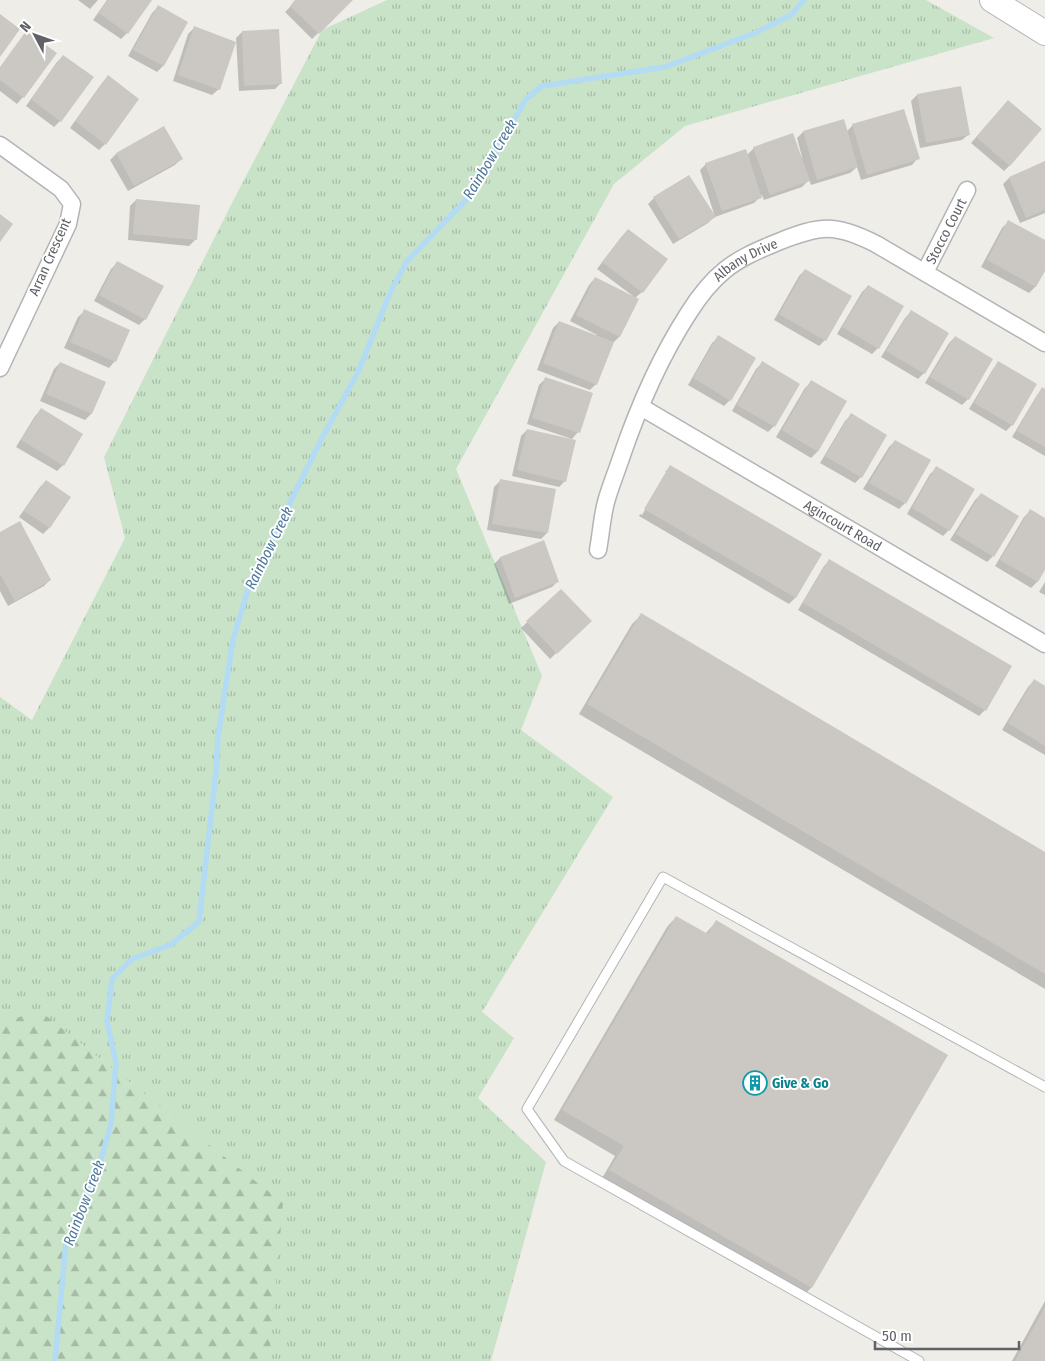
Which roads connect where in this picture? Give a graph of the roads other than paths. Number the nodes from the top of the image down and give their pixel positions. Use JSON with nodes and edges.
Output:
{"nodes":[{"id":1,"x":992,"y":0,"type":"edge"},
{"id":2,"x":1045,"y":33,"type":"edge"},
{"id":3,"x":0,"y":145,"type":"edge"},
{"id":4,"x":967,"y":190,"type":"dead end"},
{"id":5,"x":925,"y":272,"type":"junction"},
{"id":6,"x":1045,"y":343,"type":"edge"},
{"id":7,"x":0,"y":368,"type":"edge"},
{"id":8,"x":641,"y":407,"type":"junction"},
{"id":9,"x":598,"y":550,"type":"dead end"},
{"id":10,"x":1045,"y":644,"type":"edge"},
{"id":11,"x":1045,"y":1087,"type":"edge"},
{"id":12,"x":919,"y":1361,"type":"edge"}],
"edges":[{"from":1,"to":2,"type":"street"},
{"from":3,"to":7,"type":"street","name":"Arran Crescent"},
{"from":4,"to":5,"type":"street","name":"Stocco Court"},
{"from":5,"to":6,"type":"street","name":"Albany Drive"},
{"from":5,"to":8,"type":"street","name":"Albany Drive"},
{"from":8,"to":9,"type":"street","name":"Albany Drive"},
{"from":8,"to":10,"type":"street","name":"Agincourt Road"},
{"from":11,"to":12,"type":"lane"}]}
